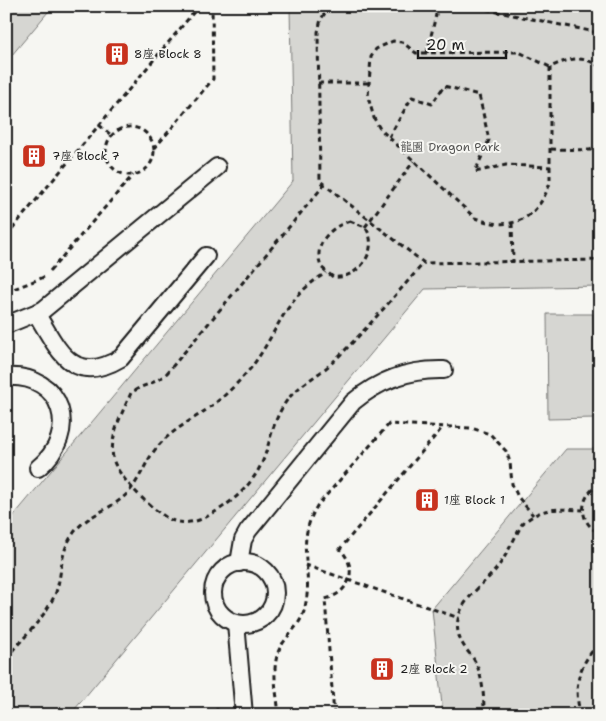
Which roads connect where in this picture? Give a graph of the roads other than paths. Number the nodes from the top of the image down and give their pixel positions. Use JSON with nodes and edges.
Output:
{"nodes":[{"id":1,"x":217,"y":166,"type":"dead end"},
{"id":2,"x":206,"y":256,"type":"dead end"},
{"id":3,"x":36,"y":313,"type":"junction"},
{"id":4,"x":6,"y":325,"type":"edge"},
{"id":5,"x":444,"y":370,"type":"dead end"},
{"id":6,"x":6,"y":377,"type":"edge"},
{"id":7,"x":38,"y":468,"type":"dead end"},
{"id":8,"x":239,"y":563,"type":"junction"},
{"id":9,"x":236,"y":623,"type":"junction"},
{"id":10,"x":244,"y":715,"type":"edge"}],
"edges":[{"from":1,"to":3,"type":"lane"},
{"from":2,"to":3,"type":"lane"},
{"from":3,"to":4,"type":"lane"},
{"from":5,"to":8,"type":"lane"},
{"from":6,"to":7,"type":"lane"},
{"from":8,"to":9,"type":"lane"},
{"from":8,"to":9,"type":"lane"},
{"from":9,"to":10,"type":"lane"}]}
